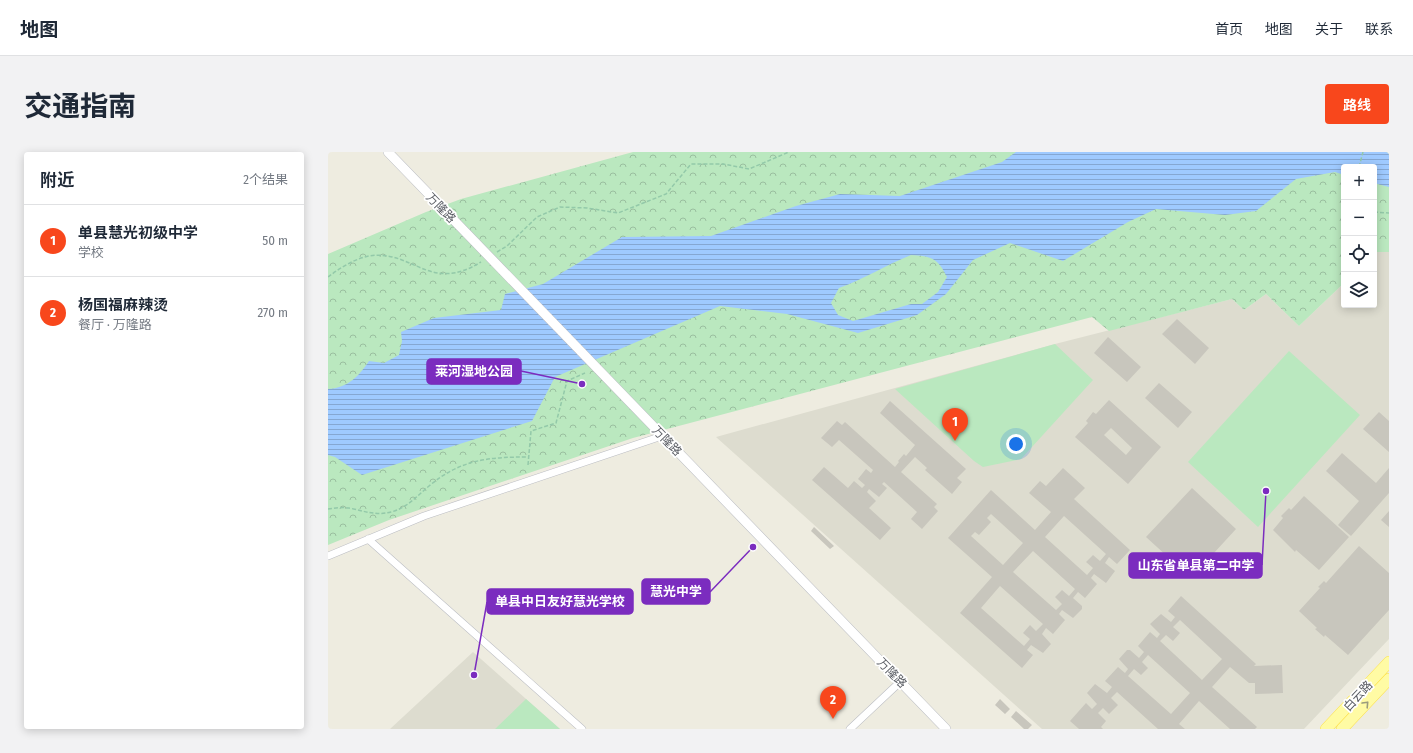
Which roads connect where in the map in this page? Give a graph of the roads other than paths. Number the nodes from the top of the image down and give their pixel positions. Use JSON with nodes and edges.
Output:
{"nodes":[{"id":1,"x":388,"y":152,"type":"edge"},
{"id":2,"x":662,"y":436,"type":"junction"},
{"id":3,"x":368,"y":539,"type":"junction"},
{"id":4,"x":328,"y":556,"type":"edge"},
{"id":5,"x":1389,"y":662,"type":"edge"},
{"id":6,"x":1389,"y":679,"type":"edge"},
{"id":7,"x":900,"y":682,"type":"junction"},
{"id":8,"x":582,"y":729,"type":"edge"},
{"id":9,"x":850,"y":729,"type":"edge"},
{"id":10,"x":946,"y":729,"type":"edge"},
{"id":11,"x":1326,"y":729,"type":"edge"},
{"id":12,"x":1342,"y":729,"type":"edge"}],
"edges":[{"from":1,"to":2,"type":"street","name":"万隆路"},
{"from":2,"to":3,"type":"street"},
{"from":2,"to":7,"type":"street","name":"万隆路"},
{"from":3,"to":4,"type":"street"},
{"from":3,"to":8,"type":"street"},
{"from":5,"to":11,"type":"main road","name":"白云路"},
{"from":12,"to":6,"type":"main road","name":"白云路","one_way":true},
{"from":7,"to":9,"type":"street"},
{"from":7,"to":10,"type":"street","name":"万隆路"}]}
